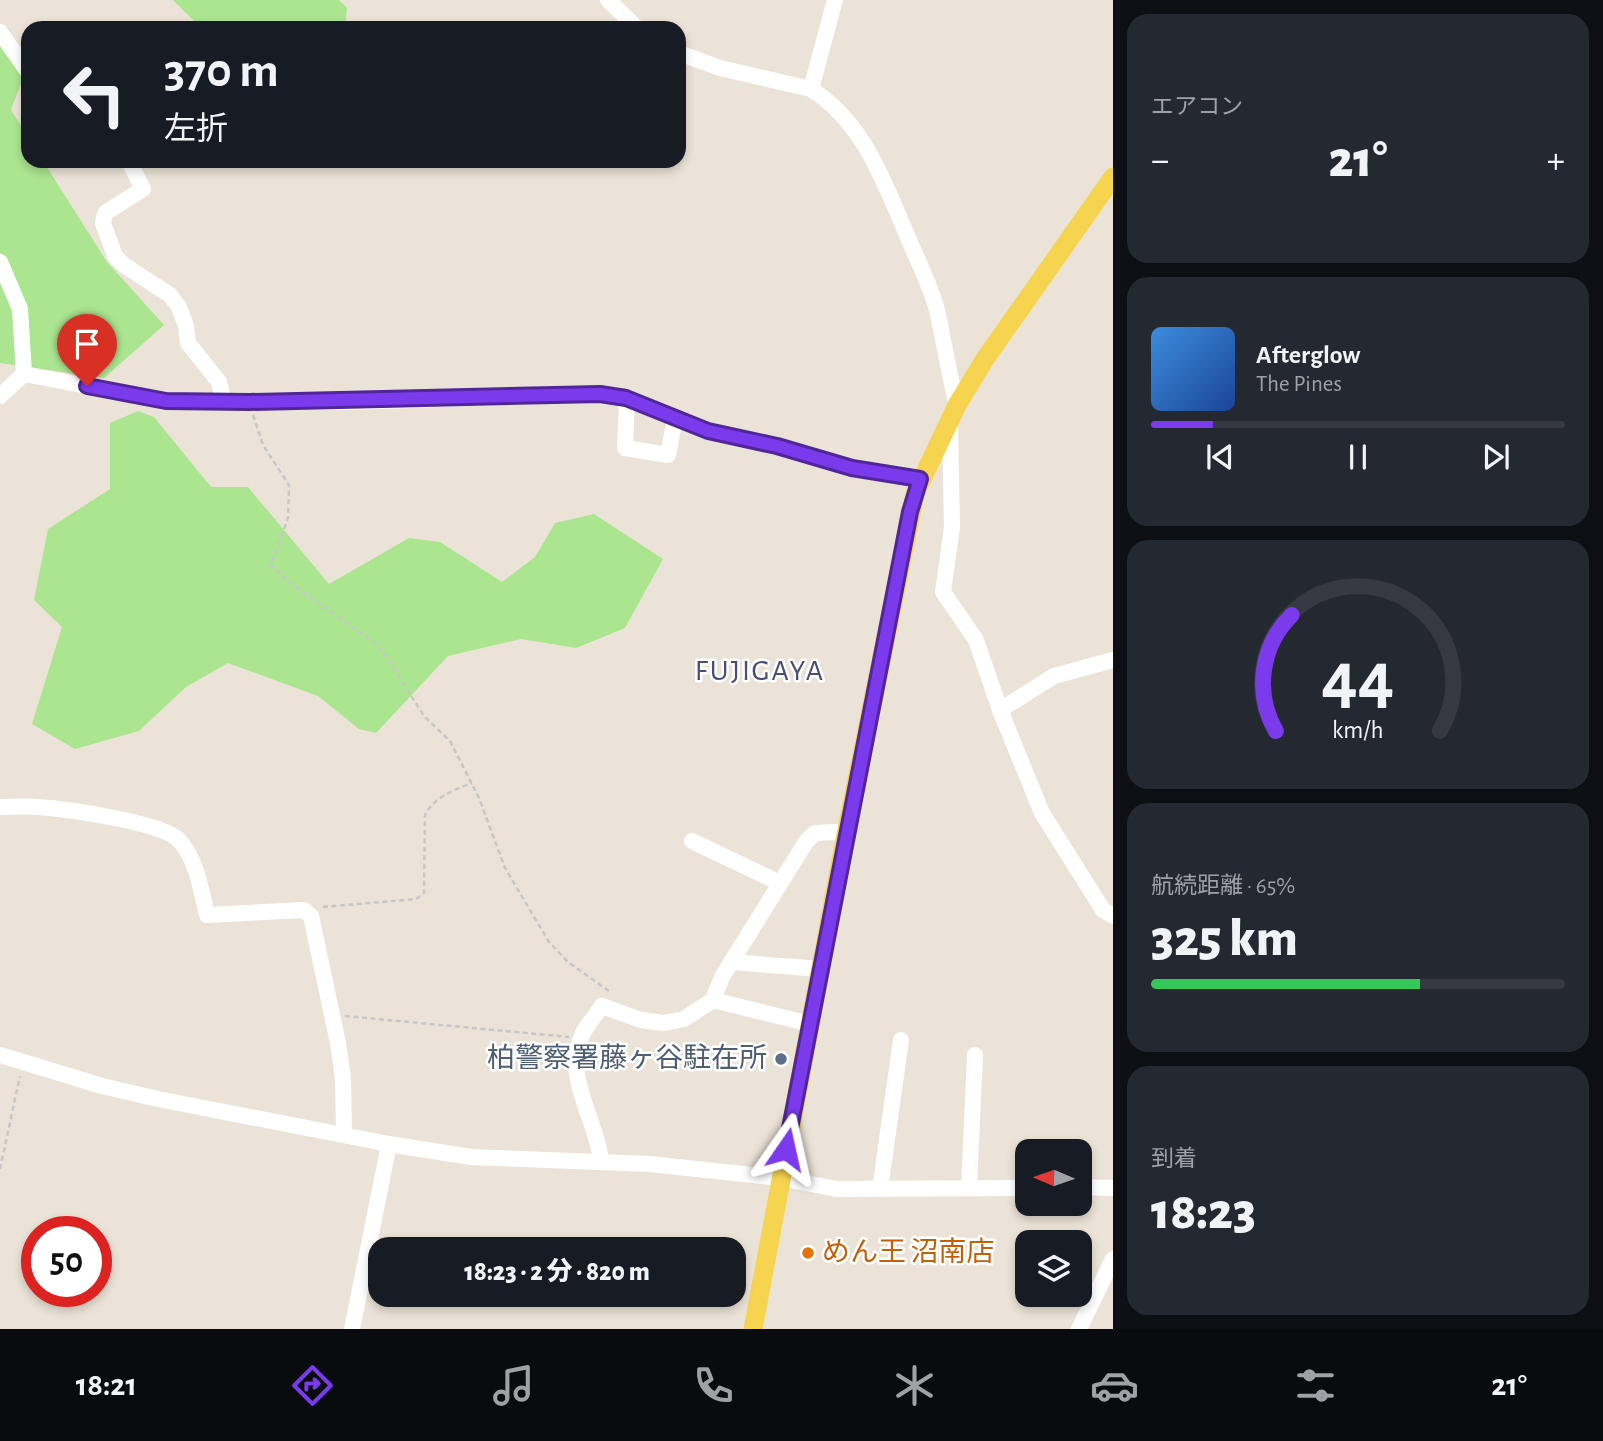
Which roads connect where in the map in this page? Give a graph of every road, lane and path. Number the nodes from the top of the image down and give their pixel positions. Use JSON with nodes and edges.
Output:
{"nodes":[{"id":1,"x":608,"y":0,"type":"edge"},
{"id":2,"x":835,"y":0,"type":"edge"},
{"id":3,"x":630,"y":21,"type":"edge"},
{"id":4,"x":0,"y":32,"type":"edge"},
{"id":5,"x":686,"y":56,"type":"edge"},
{"id":6,"x":21,"y":62,"type":"edge"},
{"id":7,"x":811,"y":89,"type":"junction"},
{"id":8,"x":133,"y":168,"type":"edge"},
{"id":9,"x":1113,"y":177,"type":"edge"},
{"id":10,"x":0,"y":262,"type":"edge"},
{"id":11,"x":24,"y":374,"type":"junction"},
{"id":12,"x":0,"y":396,"type":"edge"},
{"id":13,"x":626,"y":398,"type":"junction"},
{"id":14,"x":224,"y":402,"type":"junction"},
{"id":15,"x":249,"y":402,"type":"junction"},
{"id":16,"x":953,"y":412,"type":"junction"},
{"id":17,"x":675,"y":419,"type":"junction"},
{"id":18,"x":920,"y":479,"type":"junction"},
{"id":19,"x":1113,"y":660,"type":"edge"},
{"id":20,"x":1000,"y":710,"type":"junction"},
{"id":21,"x":472,"y":783,"type":"junction"},
{"id":22,"x":0,"y":807,"type":"edge"},
{"id":23,"x":846,"y":834,"type":"junction"},
{"id":24,"x":692,"y":841,"type":"dead end"},
{"id":25,"x":780,"y":883,"type":"junction"},
{"id":26,"x":307,"y":913,"type":"junction"},
{"id":27,"x":1113,"y":916,"type":"edge"},
{"id":28,"x":731,"y":962,"type":"junction"},
{"id":29,"x":821,"y":968,"type":"junction"},
{"id":30,"x":713,"y":1000,"type":"junction"},
{"id":31,"x":602,"y":1006,"type":"junction"},
{"id":32,"x":332,"y":1015,"type":"junction"},
{"id":33,"x":810,"y":1024,"type":"junction"},
{"id":34,"x":581,"y":1039,"type":"junction"},
{"id":35,"x":901,"y":1040,"type":"dead end"},
{"id":36,"x":0,"y":1055,"type":"edge"},
{"id":37,"x":975,"y":1055,"type":"dead end"},
{"id":38,"x":23,"y":1063,"type":"junction"},
{"id":39,"x":344,"y":1135,"type":"junction"},
{"id":40,"x":389,"y":1144,"type":"junction"},
{"id":41,"x":601,"y":1161,"type":"junction"},
{"id":42,"x":0,"y":1169,"type":"edge"},
{"id":43,"x":780,"y":1178,"type":"junction"},
{"id":44,"x":1092,"y":1187,"type":"edge"},
{"id":45,"x":969,"y":1188,"type":"junction"},
{"id":46,"x":1015,"y":1188,"type":"edge"},
{"id":47,"x":1113,"y":1188,"type":"edge"},
{"id":48,"x":880,"y":1189,"type":"junction"},
{"id":49,"x":1113,"y":1259,"type":"edge"},
{"id":50,"x":352,"y":1329,"type":"edge"},
{"id":51,"x":753,"y":1329,"type":"edge"},
{"id":52,"x":1079,"y":1329,"type":"edge"}],
"edges":[{"from":1,"to":3,"type":"street"},
{"from":2,"to":7,"type":"street"},
{"from":4,"to":6,"type":"street"},
{"from":5,"to":7,"type":"street"},
{"from":7,"to":16,"type":"street"},
{"from":8,"to":14,"type":"street"},
{"from":9,"to":16,"type":"main road"},
{"from":10,"to":11,"type":"street"},
{"from":11,"to":12,"type":"street"},
{"from":11,"to":14,"type":"street"},
{"from":13,"to":15,"type":"street"},
{"from":13,"to":17,"type":"street"},
{"from":13,"to":17,"type":"street"},
{"from":14,"to":15,"type":"street"},
{"from":15,"to":21,"type":"path"},
{"from":16,"to":18,"type":"main road"},
{"from":16,"to":20,"type":"street"},
{"from":17,"to":18,"type":"street"},
{"from":18,"to":23,"type":"main road"},
{"from":19,"to":20,"type":"street"},
{"from":20,"to":27,"type":"street"},
{"from":21,"to":26,"type":"path"},
{"from":21,"to":31,"type":"path"},
{"from":22,"to":26,"type":"street"},
{"from":23,"to":25,"type":"street"},
{"from":23,"to":29,"type":"main road"},
{"from":24,"to":25,"type":"street"},
{"from":25,"to":28,"type":"street"},
{"from":26,"to":32,"type":"street"},
{"from":28,"to":29,"type":"street"},
{"from":28,"to":30,"type":"street"},
{"from":29,"to":33,"type":"main road"},
{"from":30,"to":31,"type":"street"},
{"from":30,"to":33,"type":"street"},
{"from":31,"to":34,"type":"street"},
{"from":32,"to":34,"type":"path"},
{"from":32,"to":39,"type":"street"},
{"from":33,"to":43,"type":"main road"},
{"from":34,"to":41,"type":"street"},
{"from":35,"to":48,"type":"street"},
{"from":36,"to":38,"type":"street"},
{"from":37,"to":45,"type":"street"},
{"from":38,"to":39,"type":"street"},
{"from":38,"to":42,"type":"path"},
{"from":39,"to":40,"type":"street"},
{"from":40,"to":41,"type":"street"},
{"from":40,"to":50,"type":"street"},
{"from":41,"to":43,"type":"street"},
{"from":43,"to":48,"type":"street"},
{"from":43,"to":51,"type":"main road"},
{"from":44,"to":47,"type":"street"},
{"from":45,"to":46,"type":"street"},
{"from":45,"to":48,"type":"street"},
{"from":49,"to":52,"type":"street"}]}
